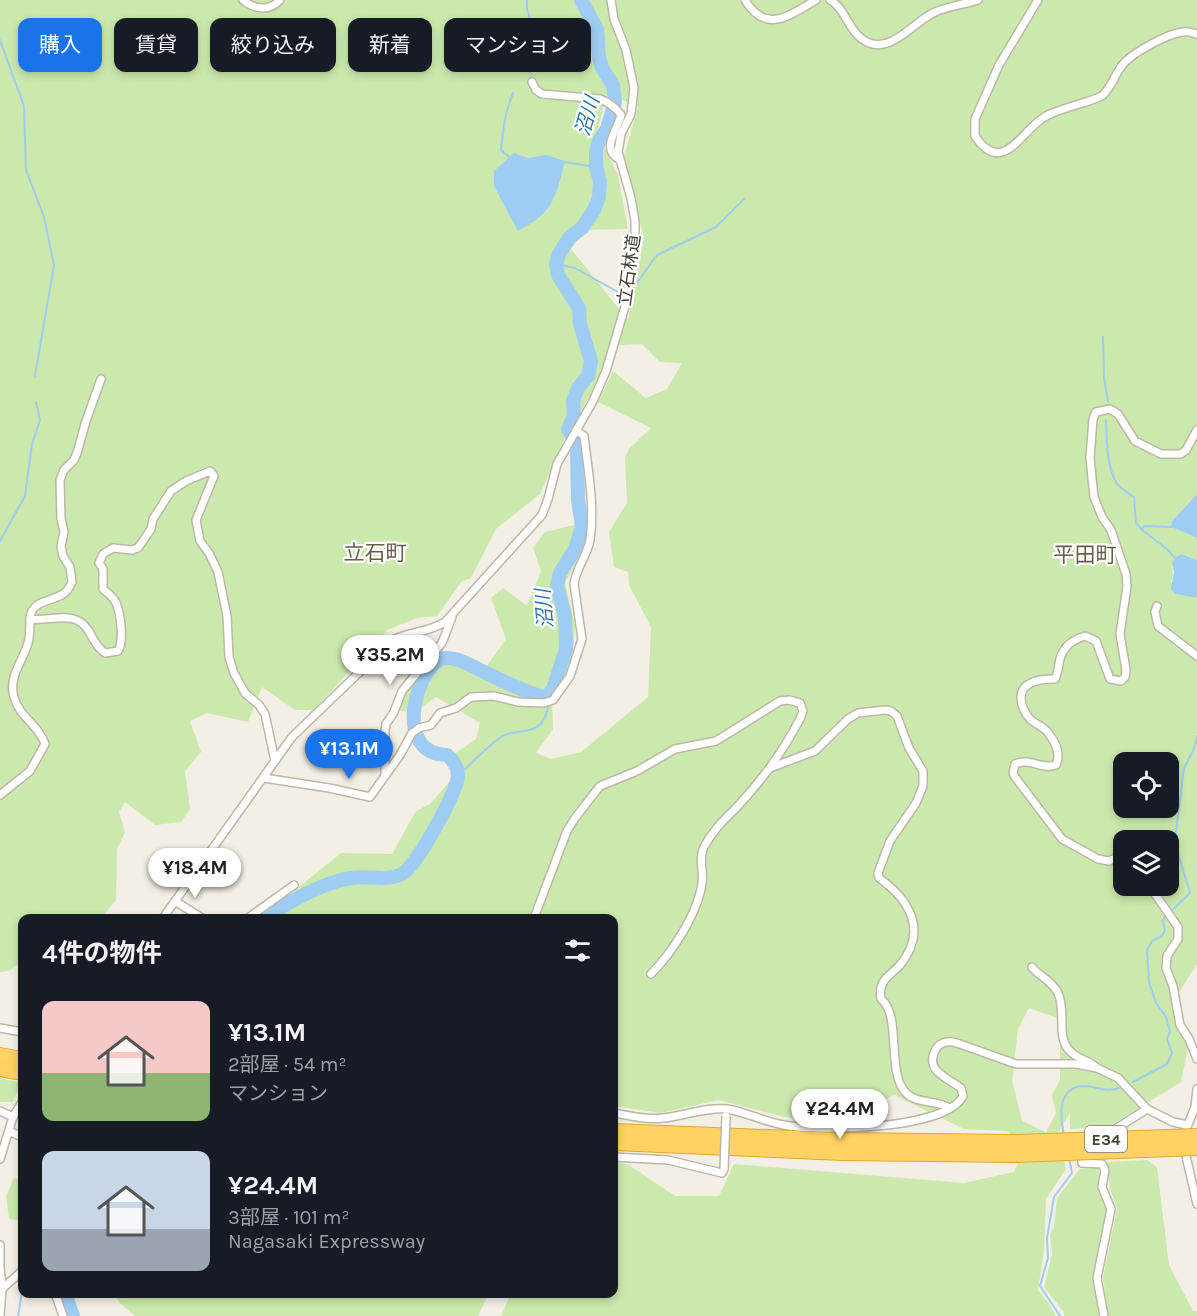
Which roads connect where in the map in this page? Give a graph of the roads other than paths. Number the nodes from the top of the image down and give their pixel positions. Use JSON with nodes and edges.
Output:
{"nodes":[{"id":1,"x":243,"y":0,"type":"edge"},
{"id":2,"x":280,"y":0,"type":"edge"},
{"id":3,"x":611,"y":0,"type":"edge"},
{"id":4,"x":745,"y":0,"type":"edge"},
{"id":5,"x":816,"y":0,"type":"edge"},
{"id":6,"x":830,"y":0,"type":"edge"},
{"id":7,"x":978,"y":0,"type":"edge"},
{"id":8,"x":1038,"y":0,"type":"edge"},
{"id":9,"x":1197,"y":34,"type":"edge"},
{"id":10,"x":532,"y":82,"type":"dead end"},
{"id":11,"x":620,"y":160,"type":"junction"},
{"id":12,"x":101,"y":379,"type":"dead end"},
{"id":13,"x":576,"y":430,"type":"junction"},
{"id":14,"x":1197,"y":430,"type":"edge"},
{"id":15,"x":1156,"y":606,"type":"dead end"},
{"id":16,"x":453,"y":614,"type":"junction"},
{"id":17,"x":30,"y":619,"type":"junction"},
{"id":18,"x":1197,"y":656,"type":"edge"},
{"id":19,"x":275,"y":761,"type":"junction"},
{"id":20,"x":770,"y":768,"type":"junction"},
{"id":21,"x":384,"y":774,"type":"junction"},
{"id":22,"x":264,"y":778,"type":"junction"},
{"id":23,"x":0,"y":795,"type":"edge"},
{"id":24,"x":1113,"y":859,"type":"edge"},
{"id":25,"x":294,"y":885,"type":"dead end"},
{"id":26,"x":1156,"y":896,"type":"edge"},
{"id":27,"x":176,"y":901,"type":"junction"},
{"id":28,"x":166,"y":914,"type":"edge"},
{"id":29,"x":196,"y":914,"type":"edge"},
{"id":30,"x":254,"y":914,"type":"edge"},
{"id":31,"x":536,"y":914,"type":"edge"},
{"id":32,"x":1032,"y":967,"type":"dead end"},
{"id":33,"x":651,"y":974,"type":"dead end"},
{"id":34,"x":0,"y":1028,"type":"edge"},
{"id":35,"x":18,"y":1031,"type":"edge"},
{"id":36,"x":0,"y":1055,"type":"edge"},
{"id":37,"x":18,"y":1058,"type":"edge"},
{"id":38,"x":1197,"y":1059,"type":"edge"},
{"id":39,"x":0,"y":1068,"type":"edge"},
{"id":40,"x":1097,"y":1068,"type":"junction"},
{"id":41,"x":18,"y":1072,"type":"edge"},
{"id":42,"x":1197,"y":1089,"type":"edge"},
{"id":43,"x":1196,"y":1107,"type":"edge"},
{"id":44,"x":950,"y":1108,"type":"junction"},
{"id":45,"x":1147,"y":1109,"type":"junction"},
{"id":46,"x":18,"y":1110,"type":"edge"},
{"id":47,"x":0,"y":1112,"type":"edge"},
{"id":48,"x":727,"y":1112,"type":"junction"},
{"id":49,"x":618,"y":1114,"type":"edge"},
{"id":50,"x":14,"y":1117,"type":"junction"},
{"id":51,"x":1187,"y":1125,"type":"junction"},
{"id":52,"x":9,"y":1131,"type":"junction"},
{"id":53,"x":618,"y":1131,"type":"edge"},
{"id":54,"x":18,"y":1135,"type":"edge"},
{"id":55,"x":1197,"y":1136,"type":"edge"},
{"id":56,"x":618,"y":1143,"type":"edge"},
{"id":57,"x":1015,"y":1148,"type":"junction"},
{"id":58,"x":1197,"y":1148,"type":"edge"},
{"id":59,"x":618,"y":1157,"type":"edge"},
{"id":60,"x":0,"y":1159,"type":"edge"},
{"id":61,"x":1197,"y":1204,"type":"edge"},
{"id":62,"x":0,"y":1245,"type":"edge"},
{"id":63,"x":0,"y":1264,"type":"edge"},
{"id":64,"x":18,"y":1275,"type":"edge"},
{"id":65,"x":2,"y":1289,"type":"junction"},
{"id":66,"x":57,"y":1298,"type":"edge"},
{"id":67,"x":0,"y":1316,"type":"edge"},
{"id":68,"x":63,"y":1316,"type":"edge"},
{"id":69,"x":1104,"y":1316,"type":"edge"}],
"edges":[{"from":1,"to":2,"type":"street"},
{"from":3,"to":11,"type":"street","name":"立石林道"},
{"from":4,"to":5,"type":"street"},
{"from":6,"to":7,"type":"street"},
{"from":8,"to":9,"type":"street"},
{"from":10,"to":11,"type":"street"},
{"from":11,"to":13,"type":"street","name":"立石林道"},
{"from":12,"to":17,"type":"street"},
{"from":13,"to":16,"type":"street","name":"立石林道"},
{"from":13,"to":21,"type":"street"},
{"from":14,"to":24,"type":"street"},
{"from":15,"to":18,"type":"street"},
{"from":16,"to":19,"type":"street"},
{"from":16,"to":21,"type":"street"},
{"from":17,"to":19,"type":"street"},
{"from":17,"to":23,"type":"street"},
{"from":19,"to":22,"type":"street"},
{"from":20,"to":31,"type":"street"},
{"from":20,"to":33,"type":"street"},
{"from":20,"to":44,"type":"street"},
{"from":21,"to":22,"type":"street"},
{"from":22,"to":27,"type":"street"},
{"from":25,"to":30,"type":"street"},
{"from":26,"to":38,"type":"street"},
{"from":27,"to":28,"type":"street"},
{"from":27,"to":29,"type":"street"},
{"from":32,"to":40,"type":"street"},
{"from":34,"to":35,"type":"street"},
{"from":36,"to":37,"type":"highway"},
{"from":39,"to":41,"type":"highway"},
{"from":40,"to":44,"type":"street"},
{"from":40,"to":45,"type":"street"},
{"from":42,"to":43,"type":"street"},
{"from":43,"to":51,"type":"street"},
{"from":44,"to":48,"type":"street"},
{"from":45,"to":51,"type":"street"},
{"from":45,"to":69,"type":"street"},
{"from":46,"to":50,"type":"street"},
{"from":47,"to":50,"type":"street"},
{"from":48,"to":49,"type":"street"},
{"from":48,"to":59,"type":"street","bridge":true},
{"from":50,"to":52,"type":"street"},
{"from":51,"to":61,"type":"street"},
{"from":52,"to":54,"type":"street"},
{"from":52,"to":60,"type":"street"},
{"from":53,"to":57,"type":"highway","number":"E34"},
{"from":55,"to":57,"type":"highway","number":"E34","bridge":true},
{"from":56,"to":57,"type":"highway","number":"E34"},
{"from":57,"to":58,"type":"highway","number":"E34","bridge":true},
{"from":62,"to":63,"type":"street"},
{"from":63,"to":65,"type":"street"},
{"from":64,"to":65,"type":"street"},
{"from":65,"to":67,"type":"street"},
{"from":66,"to":68,"type":"street"}]}
